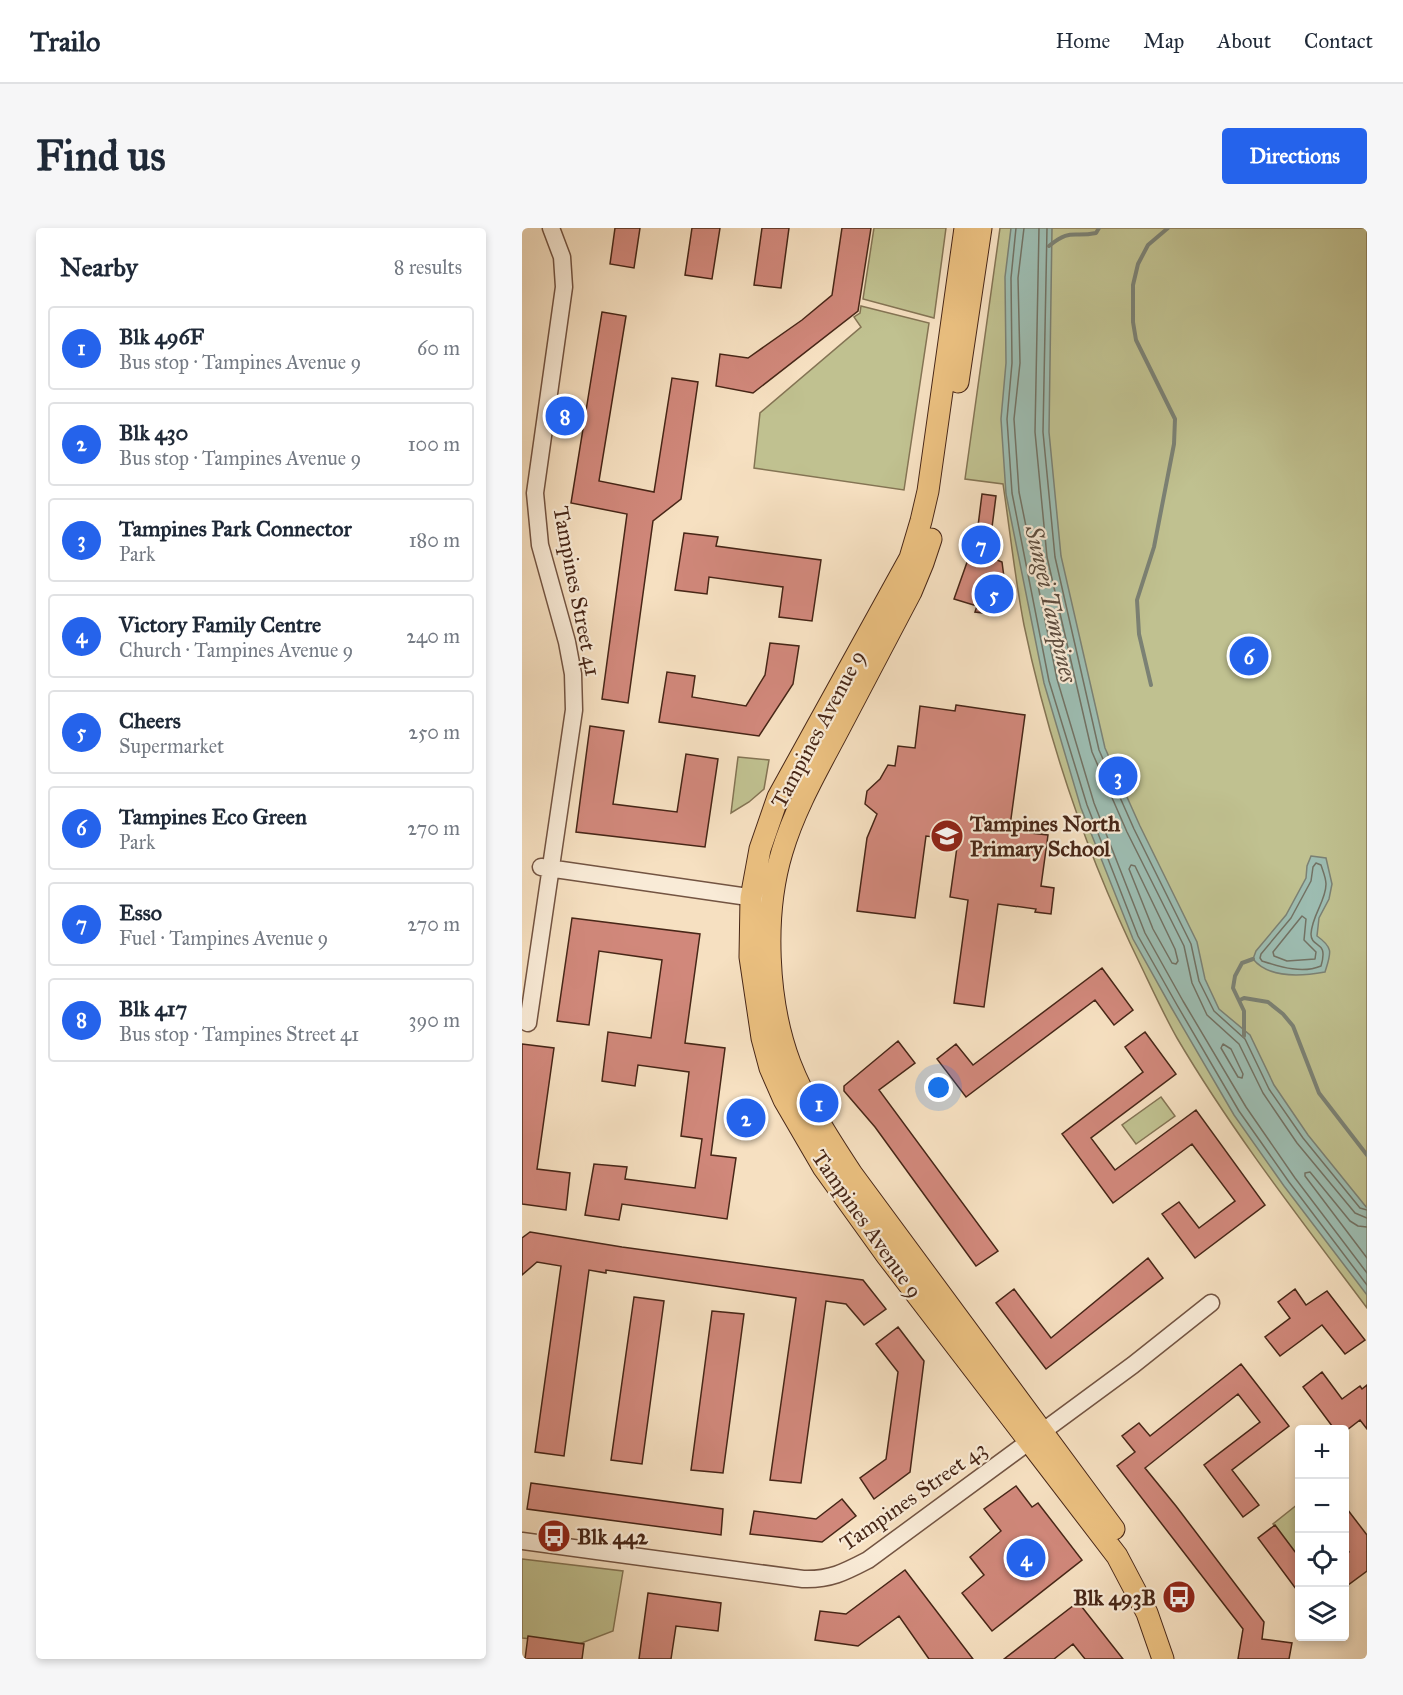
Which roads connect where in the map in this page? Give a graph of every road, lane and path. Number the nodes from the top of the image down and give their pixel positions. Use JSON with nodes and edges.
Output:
{"nodes":[{"id":1,"x":541,"y":228,"type":"edge"},
{"id":2,"x":551,"y":228,"type":"edge"},
{"id":3,"x":966,"y":228,"type":"edge"},
{"id":4,"x":981,"y":228,"type":"edge"},
{"id":5,"x":562,"y":642,"type":"junction"},
{"id":6,"x":546,"y":862,"type":"junction"},
{"id":7,"x":752,"y":892,"type":"junction"},
{"id":8,"x":774,"y":895,"type":"junction"},
{"id":9,"x":522,"y":995,"type":"edge"},
{"id":10,"x":522,"y":1020,"type":"edge"},
{"id":11,"x":1211,"y":1303,"type":"dead end"},
{"id":12,"x":1036,"y":1436,"type":"junction"},
{"id":13,"x":522,"y":1541,"type":"edge"},
{"id":14,"x":1163,"y":1659,"type":"edge"},
{"id":15,"x":1177,"y":1659,"type":"edge"}],
"edges":[{"from":1,"to":5,"type":"street","name":"Tampines Street 41"},
{"from":2,"to":5,"type":"street","name":"Tampines Street 41"},
{"from":3,"to":7,"type":"main road","name":"Tampines Avenue 9"},
{"from":4,"to":8,"type":"main road","name":"Tampines Avenue 9"},
{"from":5,"to":6,"type":"street","name":"Tampines Street 41"},
{"from":6,"to":7,"type":"street"},
{"from":6,"to":9,"type":"street","name":"Tampines Street 41"},
{"from":6,"to":10,"type":"street","name":"Tampines Street 41"},
{"from":7,"to":8,"type":"street"},
{"from":7,"to":12,"type":"main road","name":"Tampines Avenue 9"},
{"from":8,"to":12,"type":"main road","name":"Tampines Avenue 9"},
{"from":11,"to":12,"type":"street","name":"Tampines Street 43"},
{"from":12,"to":13,"type":"street","name":"Tampines Street 43"},
{"from":12,"to":14,"type":"main road","name":"Tampines Avenue 9"},
{"from":12,"to":15,"type":"main road","name":"Tampines Avenue 9"}]}
